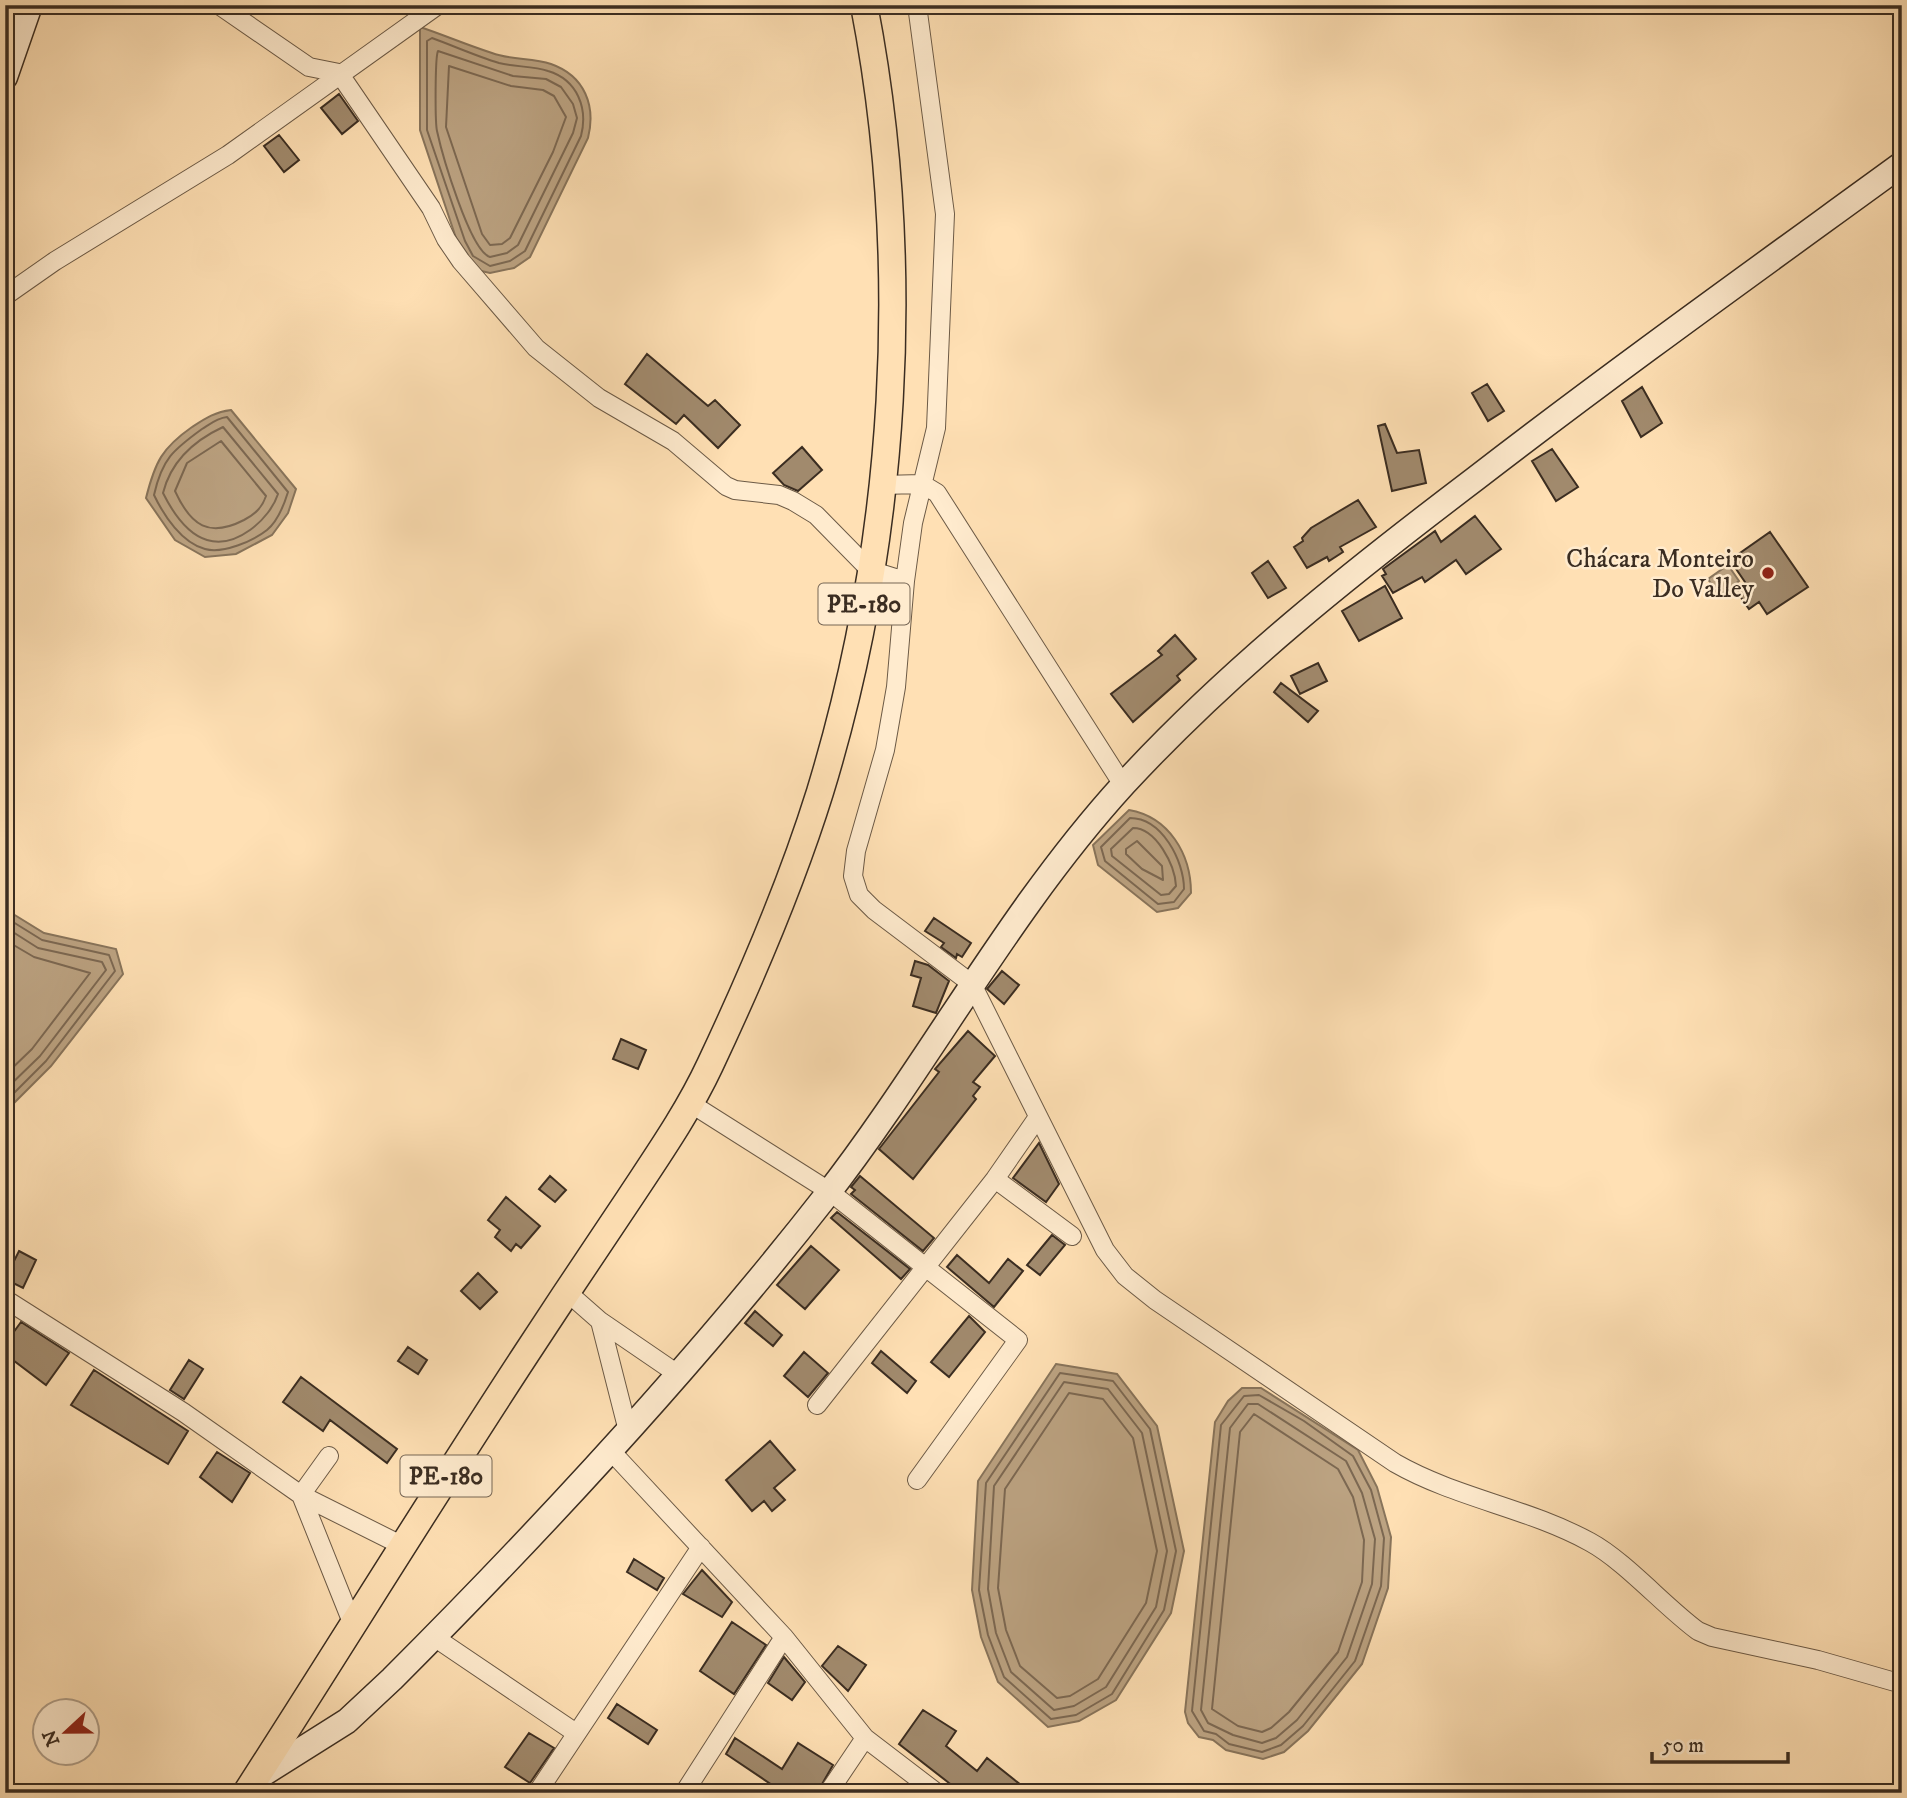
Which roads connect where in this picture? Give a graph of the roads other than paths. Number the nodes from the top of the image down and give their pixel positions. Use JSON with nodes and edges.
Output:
{"nodes":[{"id":1,"x":30,"y":5,"type":"edge"},
{"id":2,"x":219,"y":5,"type":"edge"},
{"id":3,"x":438,"y":5,"type":"edge"},
{"id":4,"x":864,"y":5,"type":"edge"},
{"id":5,"x":917,"y":5,"type":"edge"},
{"id":6,"x":339,"y":73,"type":"junction"},
{"id":7,"x":5,"y":77,"type":"edge"},
{"id":8,"x":1902,"y":164,"type":"edge"},
{"id":9,"x":26,"y":282,"type":"junction"},
{"id":10,"x":5,"y":283,"type":"edge"},
{"id":11,"x":5,"y":296,"type":"edge"},
{"id":12,"x":922,"y":484,"type":"junction"},
{"id":13,"x":881,"y":485,"type":"junction"},
{"id":14,"x":870,"y":570,"type":"junction"},
{"id":15,"x":905,"y":580,"type":"junction"},
{"id":16,"x":1123,"y":785,"type":"junction"},
{"id":17,"x":972,"y":984,"type":"junction"},
{"id":18,"x":690,"y":1103,"type":"junction"},
{"id":19,"x":1038,"y":1117,"type":"junction"},
{"id":20,"x":995,"y":1179,"type":"junction"},
{"id":21,"x":829,"y":1191,"type":"junction"},
{"id":22,"x":1072,"y":1236,"type":"dead end"},
{"id":23,"x":925,"y":1266,"type":"junction"},
{"id":24,"x":567,"y":1292,"type":"junction"},
{"id":25,"x":5,"y":1299,"type":"edge"},
{"id":26,"x":600,"y":1321,"type":"junction"},
{"id":27,"x":679,"y":1374,"type":"junction"},
{"id":28,"x":817,"y":1405,"type":"dead end"},
{"id":29,"x":628,"y":1431,"type":"junction"},
{"id":30,"x":610,"y":1450,"type":"junction"},
{"id":31,"x":329,"y":1456,"type":"dead end"},
{"id":32,"x":917,"y":1480,"type":"dead end"},
{"id":33,"x":301,"y":1495,"type":"junction"},
{"id":34,"x":401,"y":1545,"type":"junction"},
{"id":35,"x":701,"y":1547,"type":"junction"},
{"id":36,"x":353,"y":1625,"type":"junction"},
{"id":37,"x":434,"y":1637,"type":"junction"},
{"id":38,"x":783,"y":1637,"type":"junction"},
{"id":39,"x":1902,"y":1684,"type":"edge"},
{"id":40,"x":576,"y":1733,"type":"junction"},
{"id":41,"x":865,"y":1738,"type":"junction"},
{"id":42,"x":250,"y":1786,"type":"edge"},
{"id":43,"x":537,"y":1793,"type":"edge"},
{"id":44,"x":684,"y":1793,"type":"edge"},
{"id":45,"x":828,"y":1793,"type":"edge"},
{"id":46,"x":937,"y":1793,"type":"edge"}],
"edges":[{"from":1,"to":7,"type":"street"},
{"from":2,"to":6,"type":"street"},
{"from":3,"to":6,"type":"street"},
{"from":4,"to":13,"type":"main road","number":"PE-180"},
{"from":5,"to":12,"type":"street"},
{"from":6,"to":9,"type":"street"},
{"from":6,"to":14,"type":"street"},
{"from":8,"to":16,"type":"street"},
{"from":9,"to":10,"type":"street"},
{"from":9,"to":11,"type":"street"},
{"from":12,"to":13,"type":"street"},
{"from":12,"to":15,"type":"street"},
{"from":12,"to":16,"type":"street"},
{"from":13,"to":14,"type":"main road","number":"PE-180"},
{"from":14,"to":15,"type":"street"},
{"from":14,"to":18,"type":"main road","number":"PE-180"},
{"from":15,"to":17,"type":"street"},
{"from":16,"to":17,"type":"street"},
{"from":17,"to":19,"type":"street"},
{"from":17,"to":21,"type":"street"},
{"from":18,"to":21,"type":"street"},
{"from":18,"to":24,"type":"main road","number":"PE-180"},
{"from":19,"to":20,"type":"street"},
{"from":19,"to":39,"type":"street"},
{"from":20,"to":22,"type":"street"},
{"from":20,"to":23,"type":"street"},
{"from":21,"to":23,"type":"street"},
{"from":21,"to":27,"type":"street"},
{"from":23,"to":28,"type":"street"},
{"from":23,"to":32,"type":"street"},
{"from":24,"to":26,"type":"street"},
{"from":24,"to":34,"type":"main road","number":"PE-180"},
{"from":25,"to":33,"type":"street"},
{"from":26,"to":27,"type":"street"},
{"from":26,"to":29,"type":"street"},
{"from":27,"to":29,"type":"street"},
{"from":29,"to":30,"type":"street"},
{"from":30,"to":35,"type":"street"},
{"from":30,"to":37,"type":"street"},
{"from":31,"to":33,"type":"street"},
{"from":33,"to":34,"type":"street"},
{"from":33,"to":36,"type":"street"},
{"from":34,"to":36,"type":"main road","number":"PE-180"},
{"from":35,"to":38,"type":"street"},
{"from":35,"to":40,"type":"street"},
{"from":36,"to":42,"type":"main road","number":"PE-180"},
{"from":37,"to":40,"type":"street"},
{"from":37,"to":42,"type":"street"},
{"from":38,"to":41,"type":"street"},
{"from":38,"to":44,"type":"street"},
{"from":40,"to":43,"type":"street"},
{"from":41,"to":45,"type":"street"},
{"from":41,"to":46,"type":"street"}]}
